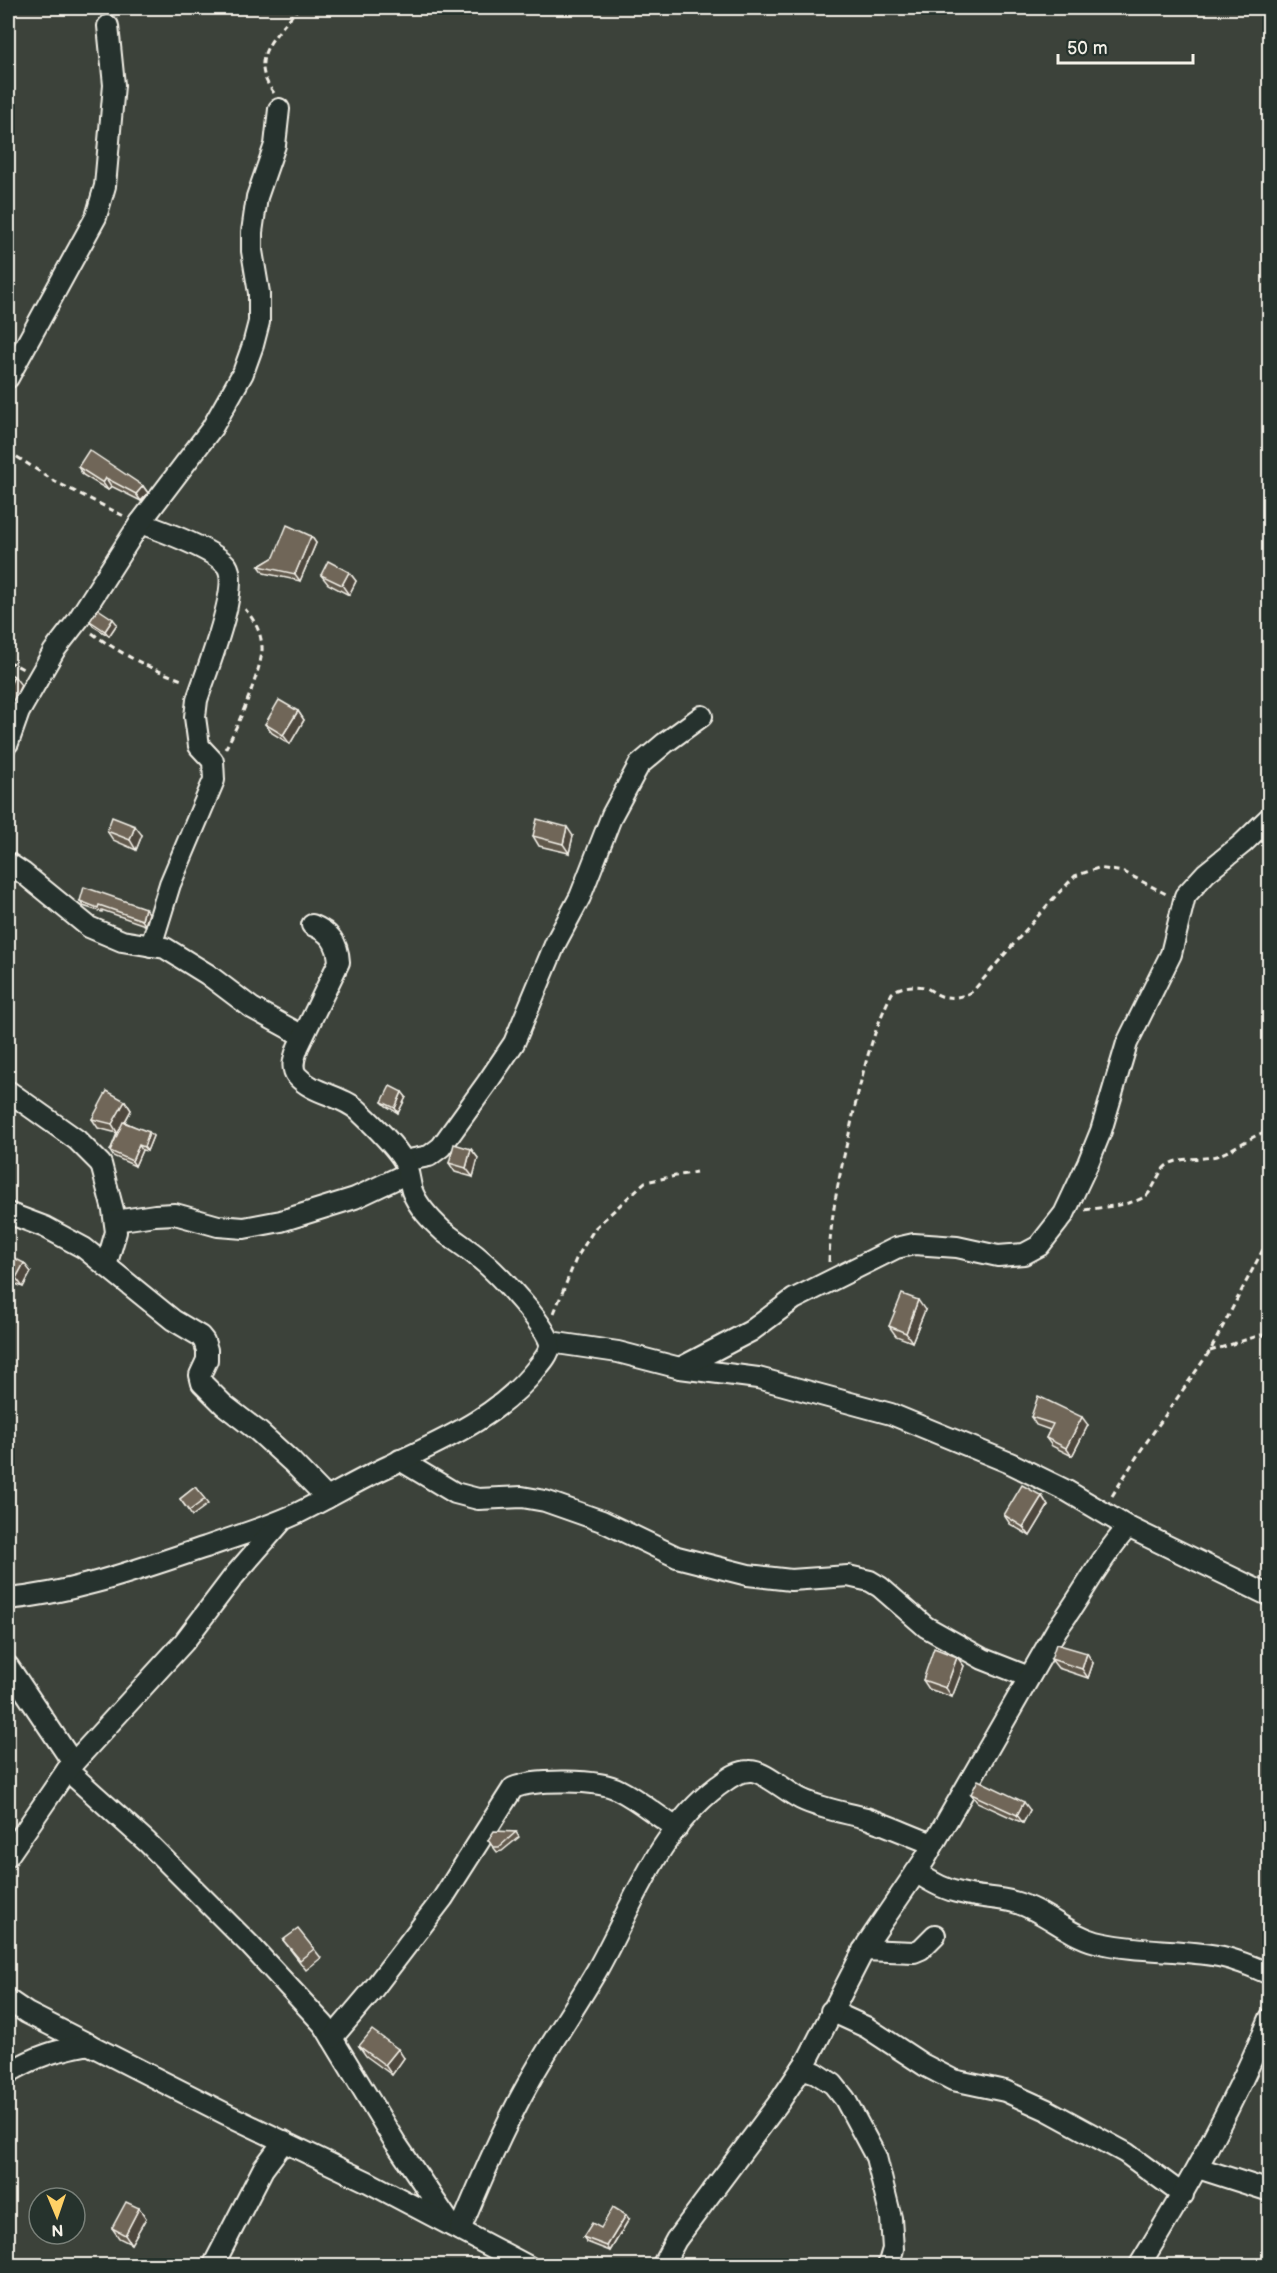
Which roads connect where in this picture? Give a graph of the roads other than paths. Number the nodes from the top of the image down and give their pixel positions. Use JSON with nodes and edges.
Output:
{"nodes":[{"id":1,"x":108,"y":26,"type":"dead end"},
{"id":2,"x":279,"y":110,"type":"road end"},
{"id":3,"x":8,"y":378,"type":"edge"},
{"id":4,"x":140,"y":523,"type":"junction"},
{"id":5,"x":702,"y":716,"type":"dead end"},
{"id":6,"x":8,"y":743,"type":"edge"},
{"id":7,"x":1269,"y":817,"type":"edge"},
{"id":8,"x":8,"y":863,"type":"edge"},
{"id":9,"x":312,"y":925,"type":"dead end"},
{"id":10,"x":151,"y":946,"type":"junction"},
{"id":11,"x":303,"y":1036,"type":"junction"},
{"id":12,"x":8,"y":1091,"type":"edge"},
{"id":13,"x":406,"y":1167,"type":"junction"},
{"id":14,"x":8,"y":1213,"type":"edge"},
{"id":15,"x":115,"y":1221,"type":"junction"},
{"id":16,"x":106,"y":1266,"type":"junction"},
{"id":17,"x":548,"y":1338,"type":"junction"},
{"id":18,"x":680,"y":1368,"type":"junction"},
{"id":19,"x":400,"y":1460,"type":"junction"},
{"id":20,"x":327,"y":1498,"type":"junction"},
{"id":21,"x":283,"y":1519,"type":"junction"},
{"id":22,"x":1128,"y":1527,"type":"junction"},
{"id":23,"x":1269,"y":1596,"type":"edge"},
{"id":24,"x":8,"y":1599,"type":"edge"},
{"id":25,"x":8,"y":1666,"type":"edge"},
{"id":26,"x":1029,"y":1677,"type":"junction"},
{"id":27,"x":70,"y":1766,"type":"junction"},
{"id":28,"x":677,"y":1828,"type":"junction"},
{"id":29,"x":933,"y":1844,"type":"junction"},
{"id":30,"x":8,"y":1856,"type":"edge"},
{"id":31,"x":915,"y":1872,"type":"junction"},
{"id":32,"x":935,"y":1935,"type":"dead end"},
{"id":33,"x":863,"y":1950,"type":"junction"},
{"id":34,"x":1269,"y":1974,"type":"edge"},
{"id":35,"x":8,"y":2000,"type":"edge"},
{"id":36,"x":831,"y":2011,"type":"junction"},
{"id":37,"x":1269,"y":2018,"type":"edge"},
{"id":38,"x":332,"y":2038,"type":"junction"},
{"id":39,"x":89,"y":2044,"type":"junction"},
{"id":40,"x":802,"y":2068,"type":"junction"},
{"id":41,"x":8,"y":2073,"type":"edge"},
{"id":42,"x":284,"y":2141,"type":"junction"},
{"id":43,"x":1198,"y":2168,"type":"junction"},
{"id":44,"x":1269,"y":2191,"type":"edge"},
{"id":45,"x":1183,"y":2195,"type":"junction"},
{"id":46,"x":456,"y":2228,"type":"junction"},
{"id":47,"x":213,"y":2265,"type":"edge"},
{"id":48,"x":528,"y":2265,"type":"edge"},
{"id":49,"x":662,"y":2265,"type":"edge"},
{"id":50,"x":888,"y":2265,"type":"edge"},
{"id":51,"x":1139,"y":2265,"type":"edge"}],
"edges":[{"from":1,"to":3,"type":"street"},
{"from":2,"to":4,"type":"street"},
{"from":4,"to":6,"type":"street"},
{"from":4,"to":10,"type":"street"},
{"from":5,"to":13,"type":"street"},
{"from":7,"to":18,"type":"street"},
{"from":8,"to":10,"type":"street"},
{"from":9,"to":11,"type":"street"},
{"from":10,"to":11,"type":"street"},
{"from":11,"to":13,"type":"street"},
{"from":12,"to":15,"type":"street"},
{"from":13,"to":15,"type":"street"},
{"from":13,"to":17,"type":"street"},
{"from":14,"to":16,"type":"street"},
{"from":15,"to":16,"type":"street"},
{"from":16,"to":20,"type":"street"},
{"from":17,"to":18,"type":"street"},
{"from":17,"to":19,"type":"street"},
{"from":18,"to":22,"type":"street"},
{"from":19,"to":20,"type":"street"},
{"from":19,"to":26,"type":"street"},
{"from":20,"to":21,"type":"street"},
{"from":21,"to":24,"type":"street"},
{"from":21,"to":27,"type":"street"},
{"from":22,"to":23,"type":"street"},
{"from":22,"to":26,"type":"street"},
{"from":25,"to":27,"type":"street"},
{"from":26,"to":29,"type":"street"},
{"from":27,"to":30,"type":"street"},
{"from":27,"to":38,"type":"street"},
{"from":28,"to":29,"type":"street"},
{"from":28,"to":38,"type":"street"},
{"from":28,"to":46,"type":"street"},
{"from":29,"to":31,"type":"street"},
{"from":31,"to":33,"type":"street"},
{"from":31,"to":34,"type":"street"},
{"from":32,"to":33,"type":"street"},
{"from":33,"to":36,"type":"street"},
{"from":35,"to":39,"type":"street"},
{"from":36,"to":40,"type":"street"},
{"from":36,"to":45,"type":"street"},
{"from":37,"to":43,"type":"street"},
{"from":38,"to":46,"type":"street"},
{"from":39,"to":41,"type":"street"},
{"from":39,"to":42,"type":"street"},
{"from":40,"to":49,"type":"street"},
{"from":40,"to":50,"type":"street"},
{"from":42,"to":46,"type":"street"},
{"from":42,"to":47,"type":"street"},
{"from":43,"to":44,"type":"street"},
{"from":43,"to":45,"type":"street"},
{"from":45,"to":51,"type":"street"},
{"from":46,"to":48,"type":"street"}]}
